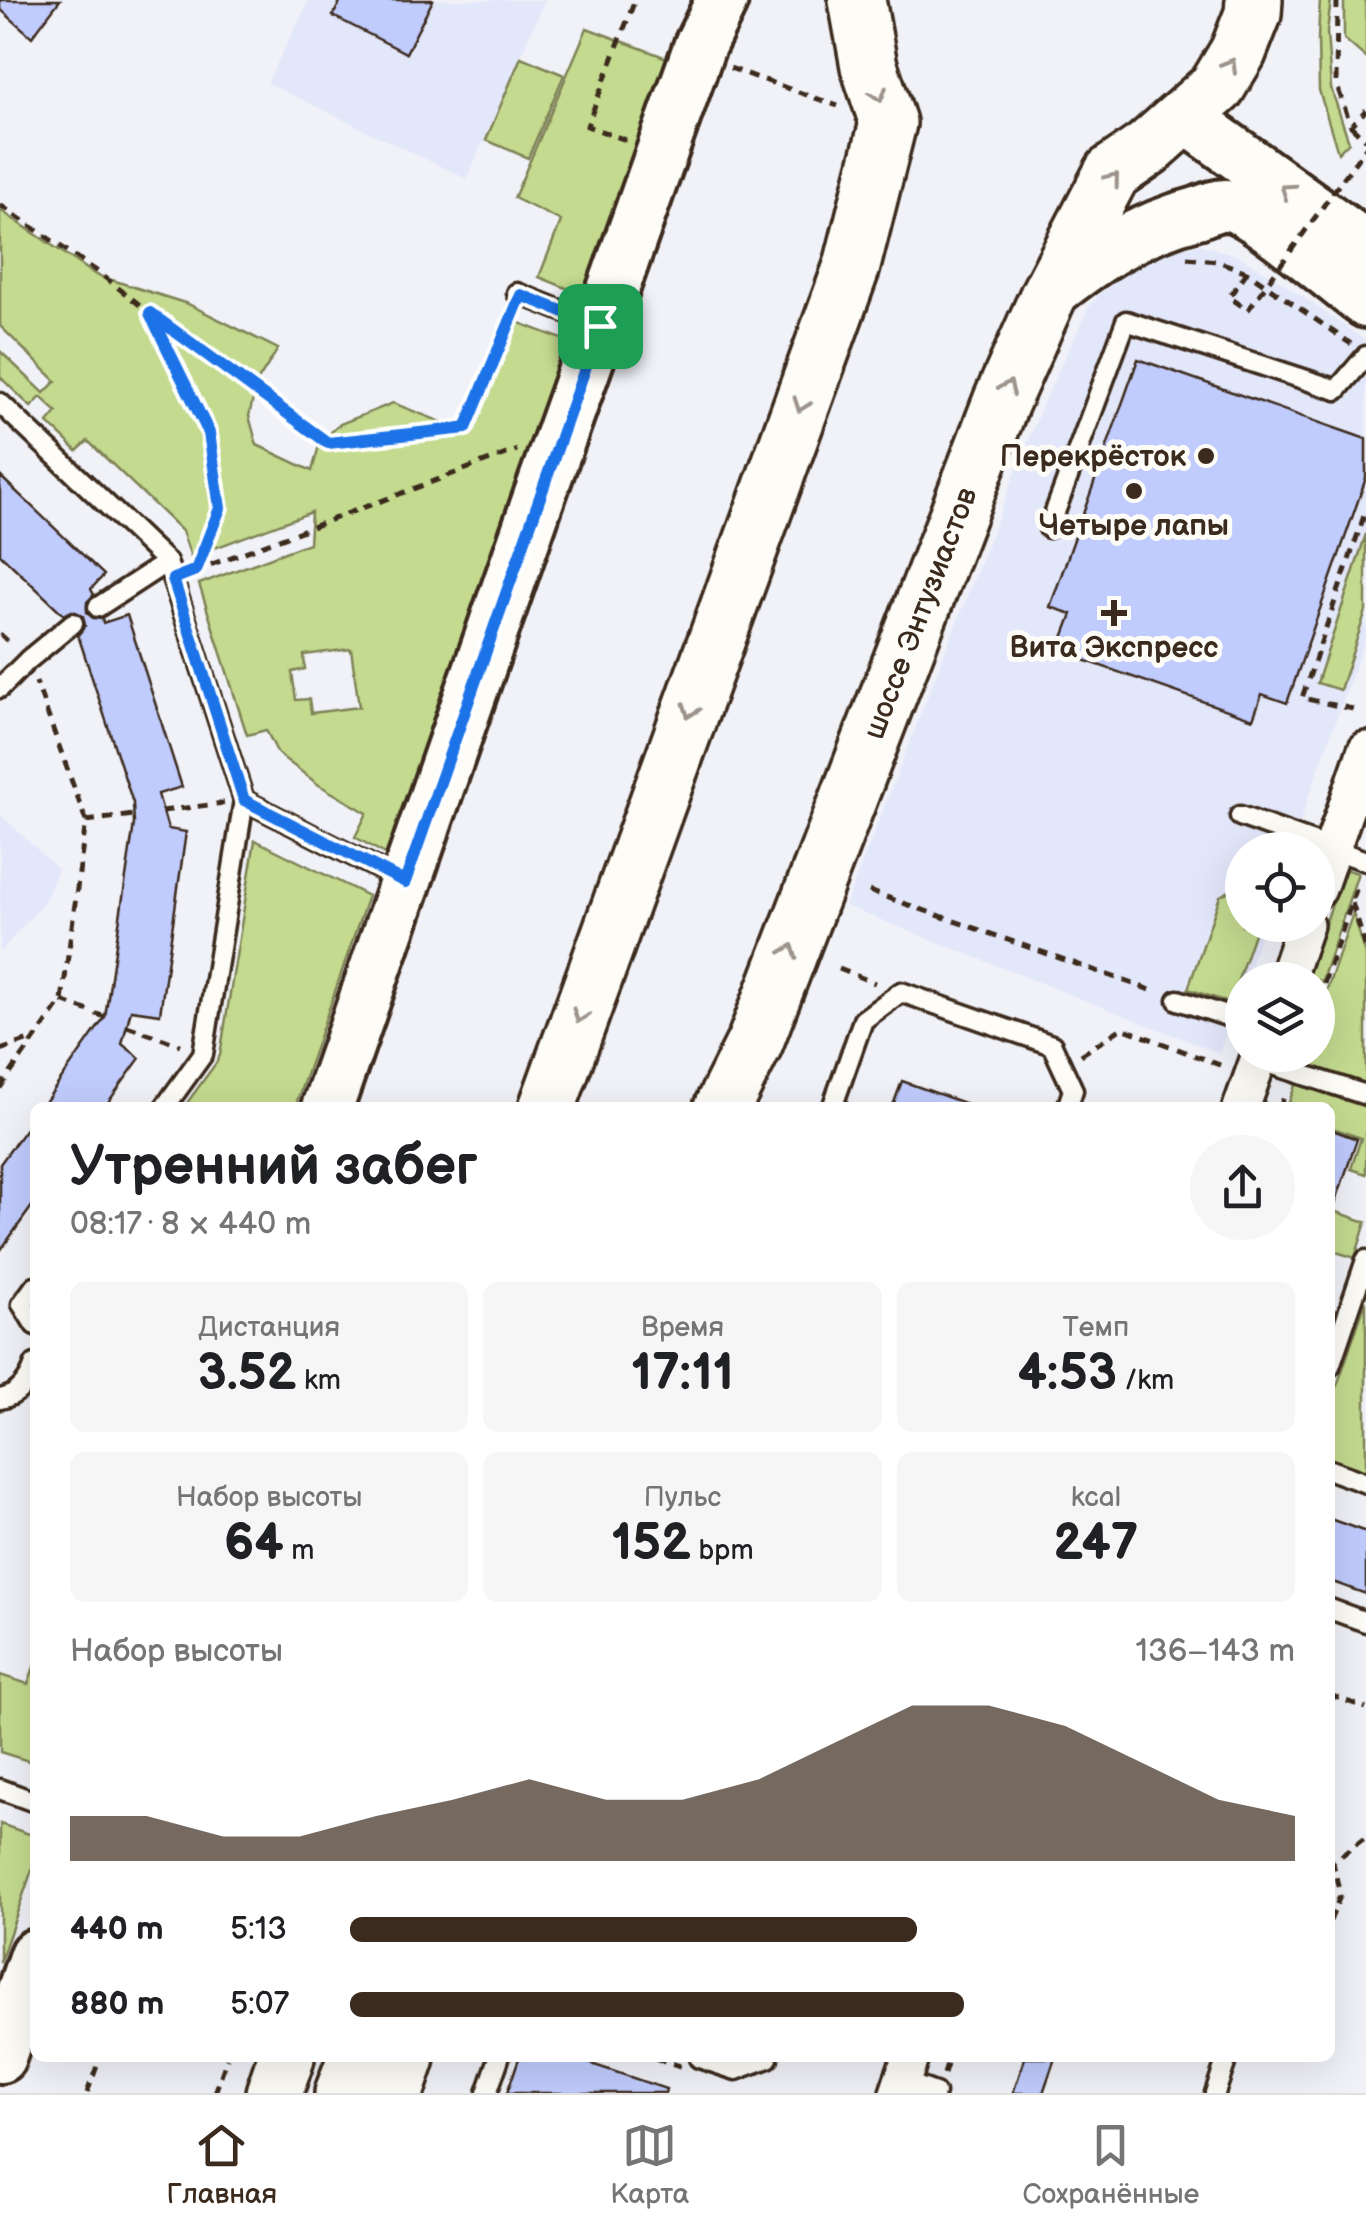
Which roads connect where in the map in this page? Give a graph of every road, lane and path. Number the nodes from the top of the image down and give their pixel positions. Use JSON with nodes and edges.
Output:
{"nodes":[{"id":1,"x":634,"y":0,"type":"edge"},
{"id":2,"x":722,"y":0,"type":"edge"},
{"id":3,"x":858,"y":0,"type":"edge"},
{"id":4,"x":1254,"y":0,"type":"edge"},
{"id":5,"x":1337,"y":0,"type":"edge"},
{"id":6,"x":710,"y":37,"type":"edge"},
{"id":7,"x":847,"y":109,"type":"dead end"},
{"id":8,"x":1366,"y":110,"type":"edge"},
{"id":9,"x":1185,"y":118,"type":"junction"},
{"id":10,"x":1352,"y":126,"type":"junction"},
{"id":11,"x":1366,"y":144,"type":"edge"},
{"id":12,"x":643,"y":146,"type":"dead end"},
{"id":13,"x":0,"y":205,"type":"edge"},
{"id":14,"x":1366,"y":246,"type":"edge"},
{"id":15,"x":1187,"y":258,"type":"dead end"},
{"id":16,"x":1247,"y":272,"type":"junction"},
{"id":17,"x":519,"y":294,"type":"joint"},
{"id":18,"x":1049,"y":294,"type":"junction"},
{"id":19,"x":150,"y":313,"type":"junction"},
{"id":20,"x":600,"y":326,"type":"junction"},
{"id":21,"x":1361,"y":334,"type":"edge"},
{"id":22,"x":0,"y":403,"type":"edge"},
{"id":23,"x":523,"y":448,"type":"dead end"},
{"id":24,"x":1366,"y":510,"type":"edge"},
{"id":25,"x":1049,"y":528,"type":"dead end"},
{"id":26,"x":170,"y":570,"type":"junction"},
{"id":27,"x":196,"y":570,"type":"junction"},
{"id":28,"x":98,"y":606,"type":"dead end"},
{"id":29,"x":73,"y":623,"type":"dead end"},
{"id":30,"x":0,"y":634,"type":"edge"},
{"id":31,"x":28,"y":660,"type":"junction"},
{"id":32,"x":0,"y":688,"type":"edge"},
{"id":33,"x":1353,"y":709,"type":"dead end"},
{"id":34,"x":1366,"y":750,"type":"edge"},
{"id":35,"x":244,"y":800,"type":"junction"},
{"id":36,"x":162,"y":810,"type":"dead end"},
{"id":37,"x":134,"y":814,"type":"dead end"},
{"id":38,"x":1240,"y":816,"type":"dead end"},
{"id":39,"x":86,"y":821,"type":"junction"},
{"id":40,"x":1285,"y":832,"type":"edge"},
{"id":41,"x":1335,"y":840,"type":"edge"},
{"id":42,"x":1335,"y":851,"type":"edge"},
{"id":43,"x":1364,"y":868,"type":"edge"},
{"id":44,"x":405,"y":882,"type":"junction"},
{"id":45,"x":869,"y":891,"type":"dead end"},
{"id":46,"x":1352,"y":902,"type":"junction"},
{"id":47,"x":1366,"y":948,"type":"edge"},
{"id":48,"x":1331,"y":962,"type":"edge"},
{"id":49,"x":839,"y":969,"type":"dead end"},
{"id":50,"x":901,"y":992,"type":"junction"},
{"id":51,"x":1178,"y":1000,"type":"joint"},
{"id":52,"x":62,"y":1002,"type":"junction"},
{"id":53,"x":1225,"y":1015,"type":"edge"},
{"id":54,"x":105,"y":1017,"type":"dead end"},
{"id":55,"x":127,"y":1026,"type":"dead end"},
{"id":56,"x":38,"y":1037,"type":"junction"},
{"id":57,"x":754,"y":1042,"type":"junction"},
{"id":58,"x":0,"y":1050,"type":"edge"},
{"id":59,"x":203,"y":1054,"type":"junction"},
{"id":60,"x":1225,"y":1055,"type":"edge"},
{"id":61,"x":1062,"y":1066,"type":"junction"},
{"id":62,"x":1246,"y":1072,"type":"edge"},
{"id":63,"x":1287,"y":1072,"type":"edge"},
{"id":64,"x":0,"y":1088,"type":"edge"},
{"id":65,"x":1366,"y":1094,"type":"edge"},
{"id":66,"x":168,"y":1102,"type":"edge"},
{"id":67,"x":329,"y":1102,"type":"edge"},
{"id":68,"x":549,"y":1102,"type":"edge"},
{"id":69,"x":725,"y":1102,"type":"edge"},
{"id":70,"x":735,"y":1102,"type":"edge"},
{"id":71,"x":834,"y":1102,"type":"edge"},
{"id":72,"x":1069,"y":1102,"type":"edge"},
{"id":73,"x":1242,"y":1102,"type":"edge"},
{"id":74,"x":1366,"y":1260,"type":"edge"},
{"id":75,"x":30,"y":1293,"type":"edge"},
{"id":76,"x":30,"y":1317,"type":"edge"},
{"id":77,"x":1335,"y":1351,"type":"edge"},
{"id":78,"x":30,"y":1377,"type":"edge"},
{"id":79,"x":0,"y":1399,"type":"edge"},
{"id":80,"x":1335,"y":1472,"type":"edge"},
{"id":81,"x":1366,"y":1482,"type":"edge"},
{"id":82,"x":1335,"y":1612,"type":"edge"},
{"id":83,"x":1366,"y":1622,"type":"edge"},
{"id":84,"x":1335,"y":1697,"type":"edge"},
{"id":85,"x":1366,"y":1708,"type":"edge"},
{"id":86,"x":0,"y":1789,"type":"edge"},
{"id":87,"x":30,"y":1800,"type":"edge"},
{"id":88,"x":1366,"y":1837,"type":"edge"},
{"id":89,"x":1335,"y":1860,"type":"edge"},
{"id":90,"x":1335,"y":1875,"type":"edge"},
{"id":91,"x":1335,"y":1908,"type":"edge"},
{"id":92,"x":30,"y":1970,"type":"edge"},
{"id":93,"x":0,"y":2057,"type":"edge"},
{"id":94,"x":99,"y":2062,"type":"edge"},
{"id":95,"x":226,"y":2062,"type":"edge"},
{"id":96,"x":285,"y":2062,"type":"edge"},
{"id":97,"x":355,"y":2062,"type":"edge"},
{"id":98,"x":406,"y":2062,"type":"edge"},
{"id":99,"x":498,"y":2062,"type":"edge"},
{"id":100,"x":711,"y":2062,"type":"edge"},
{"id":101,"x":757,"y":2062,"type":"edge"},
{"id":102,"x":1226,"y":2062,"type":"edge"},
{"id":103,"x":87,"y":2093,"type":"edge"},
{"id":104,"x":214,"y":2093,"type":"edge"},
{"id":105,"x":274,"y":2093,"type":"edge"},
{"id":106,"x":344,"y":2093,"type":"edge"},
{"id":107,"x":394,"y":2093,"type":"edge"},
{"id":108,"x":487,"y":2093,"type":"edge"},
{"id":109,"x":1214,"y":2093,"type":"edge"}],
"edges":[{"from":1,"to":12,"type":"path"},
{"from":2,"to":6,"type":"main road"},
{"from":3,"to":68,"type":"main road","one_way":true},
{"from":9,"to":4,"type":"main road","name":"шоссе Энтузиастов","one_way":true},
{"from":5,"to":10,"type":"path"},
{"from":6,"to":7,"type":"path"},
{"from":6,"to":20,"type":"main road"},
{"from":8,"to":10,"type":"path"},
{"from":14,"to":9,"type":"main road","one_way":true},
{"from":18,"to":9,"type":"main road","name":"шоссе Энтузиастов","one_way":true},
{"from":10,"to":11,"type":"path"},
{"from":11,"to":16,"type":"path","bridge":true},
{"from":13,"to":19,"type":"path"},
{"from":15,"to":16,"type":"path"},
{"from":16,"to":21,"type":"path"},
{"from":17,"to":19,"type":"path"},
{"from":17,"to":20,"type":"lane"},
{"from":18,"to":21,"type":"main road"},
{"from":57,"to":18,"type":"main road","name":"шоссе Энтузиастов","one_way":true},
{"from":19,"to":27,"type":"path"},
{"from":20,"to":44,"type":"main road"},
{"from":21,"to":25,"type":"lane"},
{"from":22,"to":26,"type":"lane"},
{"from":23,"to":27,"type":"path"},
{"from":24,"to":33,"type":"path"},
{"from":26,"to":27,"type":"path"},
{"from":26,"to":28,"type":"lane"},
{"from":26,"to":35,"type":"lane"},
{"from":29,"to":31,"type":"lane"},
{"from":30,"to":31,"type":"path"},
{"from":31,"to":32,"type":"lane"},
{"from":31,"to":39,"type":"path"},
{"from":34,"to":41,"type":"street"},
{"from":35,"to":36,"type":"path"},
{"from":35,"to":44,"type":"lane"},
{"from":35,"to":59,"type":"lane"},
{"from":37,"to":39,"type":"path"},
{"from":38,"to":40,"type":"lane"},
{"from":39,"to":52,"type":"path"},
{"from":42,"to":43,"type":"lane"},
{"from":43,"to":46,"type":"path"},
{"from":44,"to":67,"type":"main road"},
{"from":45,"to":51,"type":"path"},
{"from":46,"to":47,"type":"path"},
{"from":46,"to":48,"type":"path"},
{"from":49,"to":50,"type":"path"},
{"from":50,"to":61,"type":"lane"},
{"from":50,"to":71,"type":"lane"},
{"from":51,"to":53,"type":"lane"},
{"from":52,"to":54,"type":"path"},
{"from":52,"to":56,"type":"path"},
{"from":55,"to":59,"type":"path"},
{"from":56,"to":58,"type":"path"},
{"from":56,"to":64,"type":"path"},
{"from":57,"to":69,"type":"main road","name":"шоссе Энтузиастов"},
{"from":57,"to":70,"type":"main road"},
{"from":59,"to":66,"type":"lane"},
{"from":60,"to":61,"type":"path"},
{"from":61,"to":72,"type":"lane"},
{"from":62,"to":73,"type":"street"},
{"from":63,"to":65,"type":"lane"},
{"from":74,"to":77,"type":"lane"},
{"from":75,"to":76,"type":"lane"},
{"from":78,"to":79,"type":"lane"},
{"from":80,"to":81,"type":"lane"},
{"from":82,"to":83,"type":"lane"},
{"from":84,"to":85,"type":"path"},
{"from":86,"to":87,"type":"lane"},
{"from":88,"to":89,"type":"path"},
{"from":90,"to":91,"type":"path"},
{"from":92,"to":93,"type":"main road"},
{"from":94,"to":103,"type":"path"},
{"from":95,"to":104,"type":"path"},
{"from":96,"to":105,"type":"main road"},
{"from":97,"to":106,"type":"main road"},
{"from":98,"to":107,"type":"main road"},
{"from":99,"to":108,"type":"lane"},
{"from":100,"to":101,"type":"lane"},
{"from":102,"to":109,"type":"lane"}]}
